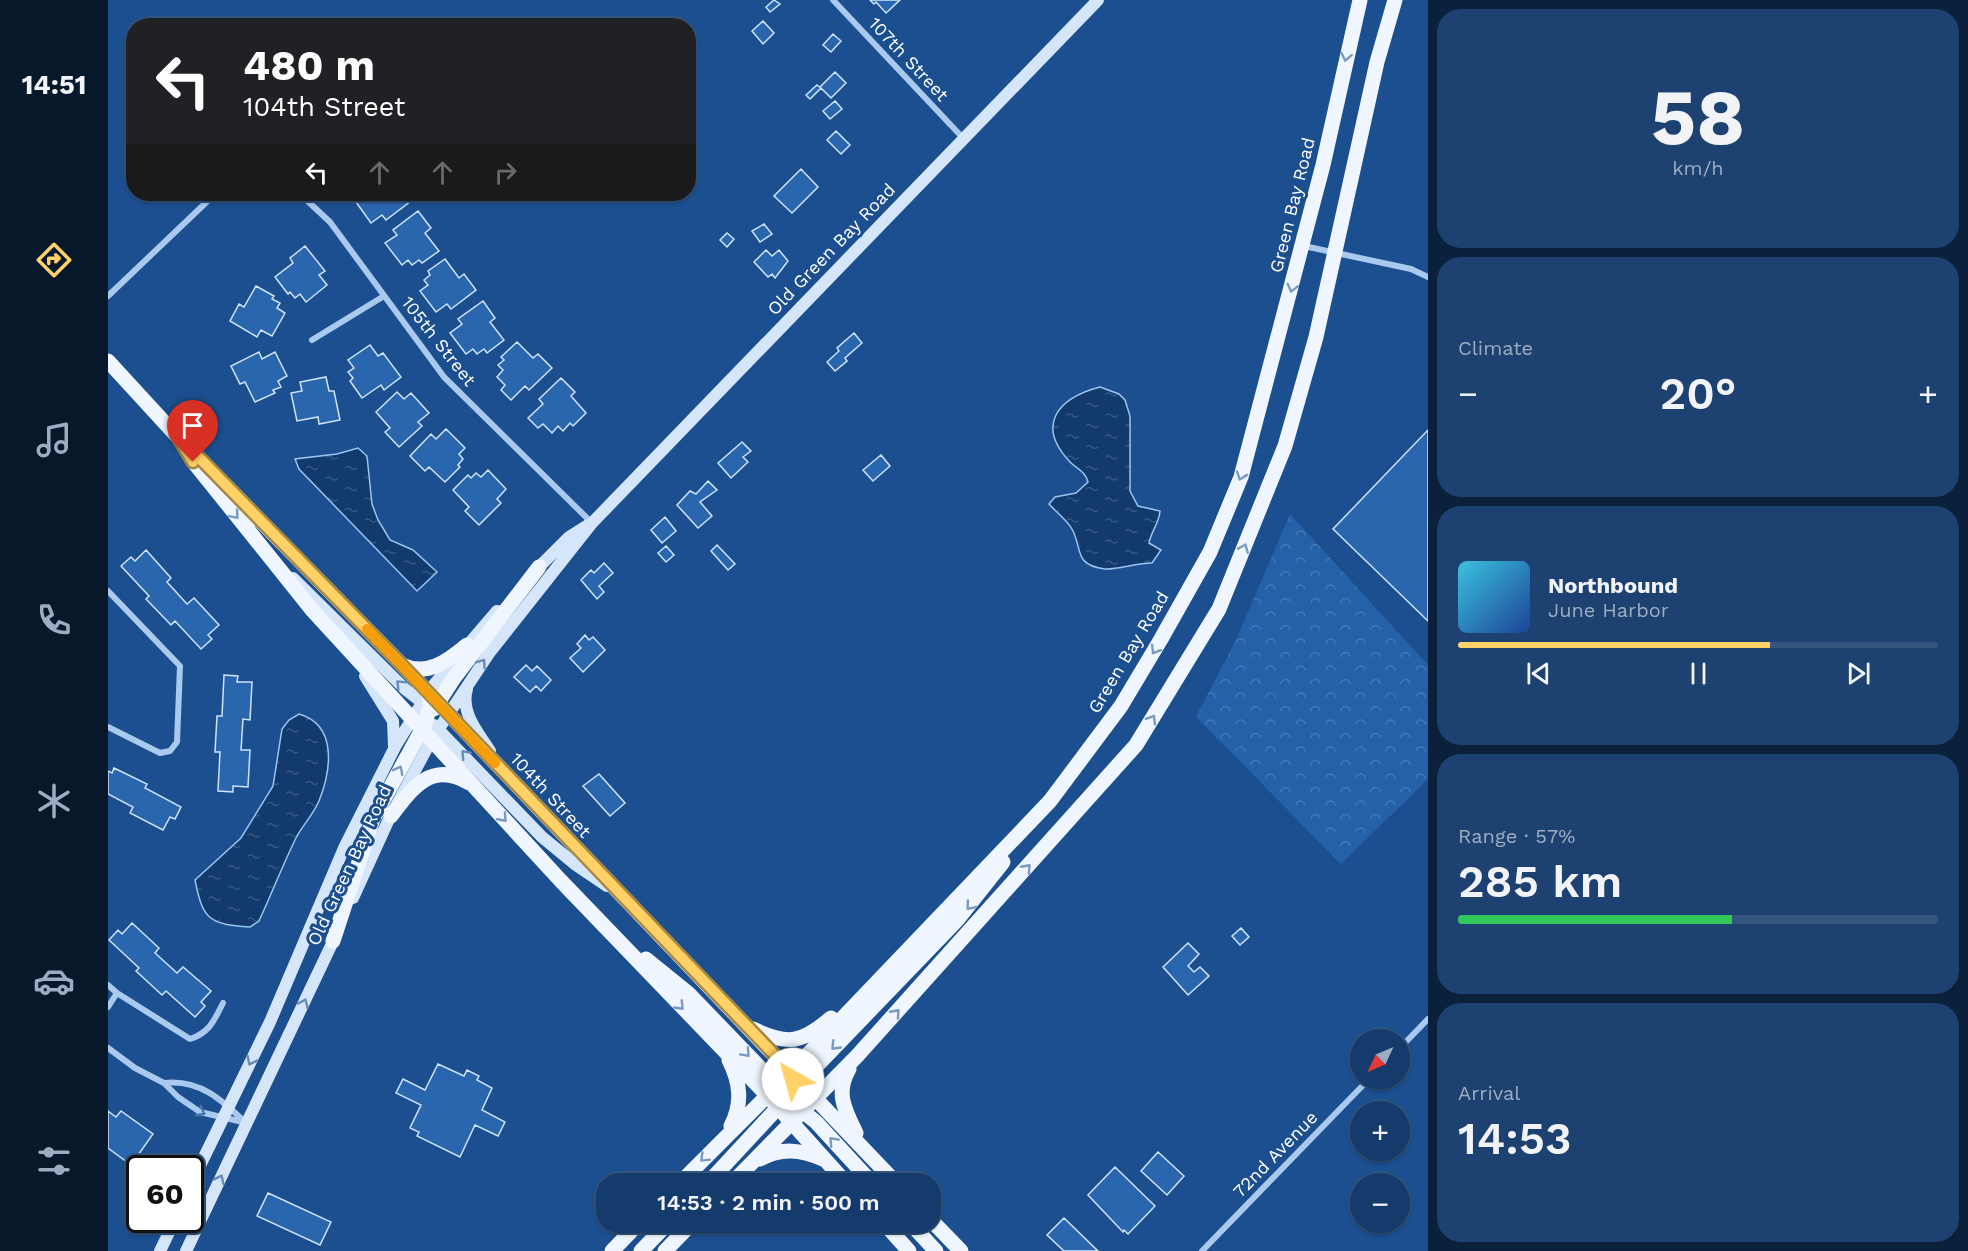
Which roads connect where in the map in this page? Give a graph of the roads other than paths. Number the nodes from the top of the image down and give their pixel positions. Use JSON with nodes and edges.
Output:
{"nodes":[{"id":1,"x":833,"y":0,"type":"edge"},
{"id":2,"x":1098,"y":0,"type":"edge"},
{"id":3,"x":1359,"y":0,"type":"edge"},
{"id":4,"x":1395,"y":0,"type":"edge"},
{"id":5,"x":963,"y":138,"type":"junction"},
{"id":6,"x":208,"y":201,"type":"edge"},
{"id":7,"x":308,"y":201,"type":"edge"},
{"id":8,"x":1303,"y":246,"type":"junction"},
{"id":9,"x":1336,"y":253,"type":"junction"},
{"id":10,"x":1428,"y":277,"type":"edge"},
{"id":11,"x":108,"y":296,"type":"edge"},
{"id":12,"x":384,"y":296,"type":"junction"},
{"id":13,"x":312,"y":340,"type":"dead end"},
{"id":14,"x":108,"y":361,"type":"edge"},
{"id":15,"x":176,"y":434,"type":"junction"},
{"id":16,"x":592,"y":523,"type":"junction"},
{"id":17,"x":271,"y":560,"type":"junction"},
{"id":18,"x":539,"y":567,"type":"junction"},
{"id":19,"x":108,"y":591,"type":"edge"},
{"id":20,"x":336,"y":635,"type":"junction"},
{"id":21,"x":467,"y":645,"type":"junction"},
{"id":22,"x":402,"y":665,"type":"junction"},
{"id":23,"x":469,"y":683,"type":"junction"},
{"id":24,"x":430,"y":716,"type":"junction"},
{"id":25,"x":108,"y":727,"type":"edge"},
{"id":26,"x":392,"y":752,"type":"junction"},
{"id":27,"x":501,"y":770,"type":"junction"},
{"id":28,"x":474,"y":786,"type":"junction"},
{"id":29,"x":391,"y":816,"type":"junction"},
{"id":30,"x":1029,"y":824,"type":"junction"},
{"id":31,"x":616,"y":892,"type":"junction"},
{"id":32,"x":609,"y":931,"type":"junction"},
{"id":33,"x":333,"y":941,"type":"junction"},
{"id":34,"x":108,"y":985,"type":"edge"},
{"id":35,"x":117,"y":993,"type":"junction"},
{"id":36,"x":863,"y":997,"type":"junction"},
{"id":37,"x":223,"y":1003,"type":"dead end"},
{"id":38,"x":108,"y":1007,"type":"edge"},
{"id":39,"x":1428,"y":1019,"type":"edge"},
{"id":40,"x":745,"y":1024,"type":"junction"},
{"id":41,"x":1410,"y":1038,"type":"edge"},
{"id":42,"x":108,"y":1048,"type":"edge"},
{"id":43,"x":725,"y":1052,"type":"junction"},
{"id":44,"x":857,"y":1056,"type":"junction"},
{"id":45,"x":165,"y":1083,"type":"junction"},
{"id":46,"x":1359,"y":1089,"type":"edge"},
{"id":47,"x":786,"y":1092,"type":"junction"},
{"id":48,"x":816,"y":1097,"type":"junction"},
{"id":49,"x":229,"y":1107,"type":"junction"},
{"id":50,"x":803,"y":1111,"type":"junction"},
{"id":51,"x":223,"y":1119,"type":"junction"},
{"id":52,"x":791,"y":1122,"type":"junction"},
{"id":53,"x":247,"y":1123,"type":"junction"},
{"id":54,"x":726,"y":1136,"type":"junction"},
{"id":55,"x":862,"y":1147,"type":"junction"},
{"id":56,"x":204,"y":1158,"type":"edge"},
{"id":57,"x":826,"y":1161,"type":"junction"},
{"id":58,"x":745,"y":1169,"type":"junction"},
{"id":59,"x":690,"y":1173,"type":"edge"},
{"id":60,"x":716,"y":1173,"type":"edge"},
{"id":61,"x":741,"y":1173,"type":"edge"},
{"id":62,"x":837,"y":1173,"type":"edge"},
{"id":63,"x":862,"y":1173,"type":"edge"},
{"id":64,"x":887,"y":1173,"type":"edge"},
{"id":65,"x":941,"y":1230,"type":"edge"},
{"id":66,"x":169,"y":1233,"type":"edge"},
{"id":67,"x":629,"y":1233,"type":"edge"},
{"id":68,"x":659,"y":1233,"type":"edge"},
{"id":69,"x":682,"y":1233,"type":"edge"},
{"id":70,"x":893,"y":1233,"type":"edge"},
{"id":71,"x":919,"y":1233,"type":"edge"},
{"id":72,"x":160,"y":1251,"type":"edge"},
{"id":73,"x":186,"y":1251,"type":"edge"},
{"id":74,"x":612,"y":1251,"type":"edge"},
{"id":75,"x":642,"y":1251,"type":"edge"},
{"id":76,"x":665,"y":1251,"type":"edge"},
{"id":77,"x":909,"y":1251,"type":"edge"},
{"id":78,"x":936,"y":1251,"type":"edge"},
{"id":79,"x":961,"y":1251,"type":"edge"},
{"id":80,"x":1202,"y":1251,"type":"edge"}],
"edges":[{"from":1,"to":5,"type":"street","name":"107th Street"},
{"from":2,"to":5,"type":"street","name":"Old Green Bay Road"},
{"from":3,"to":8,"type":"main road","name":"Green Bay Road","one_way":true},
{"from":4,"to":9,"type":"main road"},
{"from":5,"to":16,"type":"street","name":"Old Green Bay Road"},
{"from":6,"to":11,"type":"street"},
{"from":7,"to":12,"type":"street","name":"105th Street"},
{"from":8,"to":9,"type":"street"},
{"from":8,"to":30,"type":"main road","name":"Green Bay Road","one_way":true},
{"from":9,"to":10,"type":"street"},
{"from":44,"to":9,"type":"main road","one_way":true},
{"from":12,"to":13,"type":"street"},
{"from":12,"to":16,"type":"street","name":"105th Street"},
{"from":14,"to":15,"type":"main road","name":"104th Street"},
{"from":15,"to":17,"type":"main road","name":"104th Street","one_way":true},
{"from":15,"to":22,"type":"main road","name":"104th Street"},
{"from":16,"to":18,"type":"street","name":"Old Green Bay Road"},
{"from":23,"to":16,"type":"street","name":"Old Green Bay Road","one_way":true},
{"from":17,"to":20,"type":"main road","name":"104th Street"},
{"from":24,"to":17,"type":"street","one_way":true},
{"from":18,"to":21,"type":"street","name":"Old Green Bay Road"},
{"from":18,"to":24,"type":"main road"},
{"from":19,"to":25,"type":"street"},
{"from":20,"to":24,"type":"main road","name":"104th Street"},
{"from":20,"to":26,"type":"street"},
{"from":21,"to":22,"type":"main road"},
{"from":21,"to":24,"type":"street","name":"Old Green Bay Road"},
{"from":22,"to":24,"type":"main road","name":"104th Street"},
{"from":23,"to":24,"type":"street","name":"Old Green Bay Road"},
{"from":23,"to":27,"type":"street"},
{"from":24,"to":26,"type":"street","name":"Old Green Bay Road"},
{"from":24,"to":27,"type":"main road","name":"104th Street"},
{"from":24,"to":28,"type":"main road","name":"104th Street"},
{"from":24,"to":29,"type":"street","name":"Old Green Bay Road"},
{"from":31,"to":24,"type":"street","one_way":true},
{"from":33,"to":24,"type":"main road","one_way":true},
{"from":26,"to":49,"type":"street","name":"Old Green Bay Road","one_way":true},
{"from":27,"to":31,"type":"main road","name":"104th Street"},
{"from":28,"to":29,"type":"main road"},
{"from":28,"to":32,"type":"main road","name":"104th Street","one_way":true},
{"from":29,"to":33,"type":"street","name":"Old Green Bay Road"},
{"from":30,"to":36,"type":"main road","name":"Green Bay Road"},
{"from":30,"to":47,"type":"main road","one_way":true},
{"from":31,"to":40,"type":"main road","name":"104th Street"},
{"from":32,"to":43,"type":"main road","name":"104th Street","one_way":true},
{"from":32,"to":47,"type":"main road","one_way":true},
{"from":53,"to":33,"type":"street","name":"Old Green Bay Road","one_way":true},
{"from":34,"to":35,"type":"street"},
{"from":35,"to":37,"type":"street"},
{"from":35,"to":38,"type":"street"},
{"from":36,"to":40,"type":"main road"},
{"from":36,"to":47,"type":"main road","name":"Green Bay Road"},
{"from":39,"to":41,"type":"street"},
{"from":40,"to":47,"type":"main road","name":"104th Street"},
{"from":42,"to":45,"type":"street"},
{"from":43,"to":47,"type":"main road","name":"104th Street"},
{"from":43,"to":54,"type":"main road"},
{"from":44,"to":48,"type":"main road"},
{"from":44,"to":55,"type":"main road"},
{"from":45,"to":49,"type":"street"},
{"from":45,"to":51,"type":"street","one_way":true},
{"from":46,"to":80,"type":"street","name":"72nd Avenue"},
{"from":47,"to":48,"type":"main road"},
{"from":47,"to":50,"type":"main road"},
{"from":47,"to":52,"type":"main road"},
{"from":47,"to":54,"type":"main road","name":"Green Bay Road"},
{"from":47,"to":60,"type":"main road"},
{"from":48,"to":50,"type":"main road"},
{"from":48,"to":55,"type":"main road"},
{"from":49,"to":51,"type":"street","name":"Old Green Bay Road"},
{"from":49,"to":53,"type":"street"},
{"from":50,"to":52,"type":"main road"},
{"from":63,"to":50,"type":"main road","one_way":true},
{"from":51,"to":53,"type":"street"},
{"from":51,"to":56,"type":"street","name":"Old Green Bay Road"},
{"from":52,"to":57,"type":"main road"},
{"from":52,"to":58,"type":"main road"},
{"from":73,"to":53,"type":"street","name":"Old Green Bay Road","one_way":true},
{"from":54,"to":59,"type":"main road","name":"Green Bay Road","one_way":true},
{"from":55,"to":64,"type":"main road"},
{"from":57,"to":58,"type":"main road"},
{"from":57,"to":62,"type":"main road"},
{"from":58,"to":61,"type":"main road"},
{"from":65,"to":79,"type":"main road"},
{"from":66,"to":72,"type":"street"},
{"from":67,"to":74,"type":"main road"},
{"from":68,"to":75,"type":"main road"},
{"from":69,"to":76,"type":"main road"},
{"from":70,"to":77,"type":"main road"},
{"from":71,"to":78,"type":"main road"}]}
